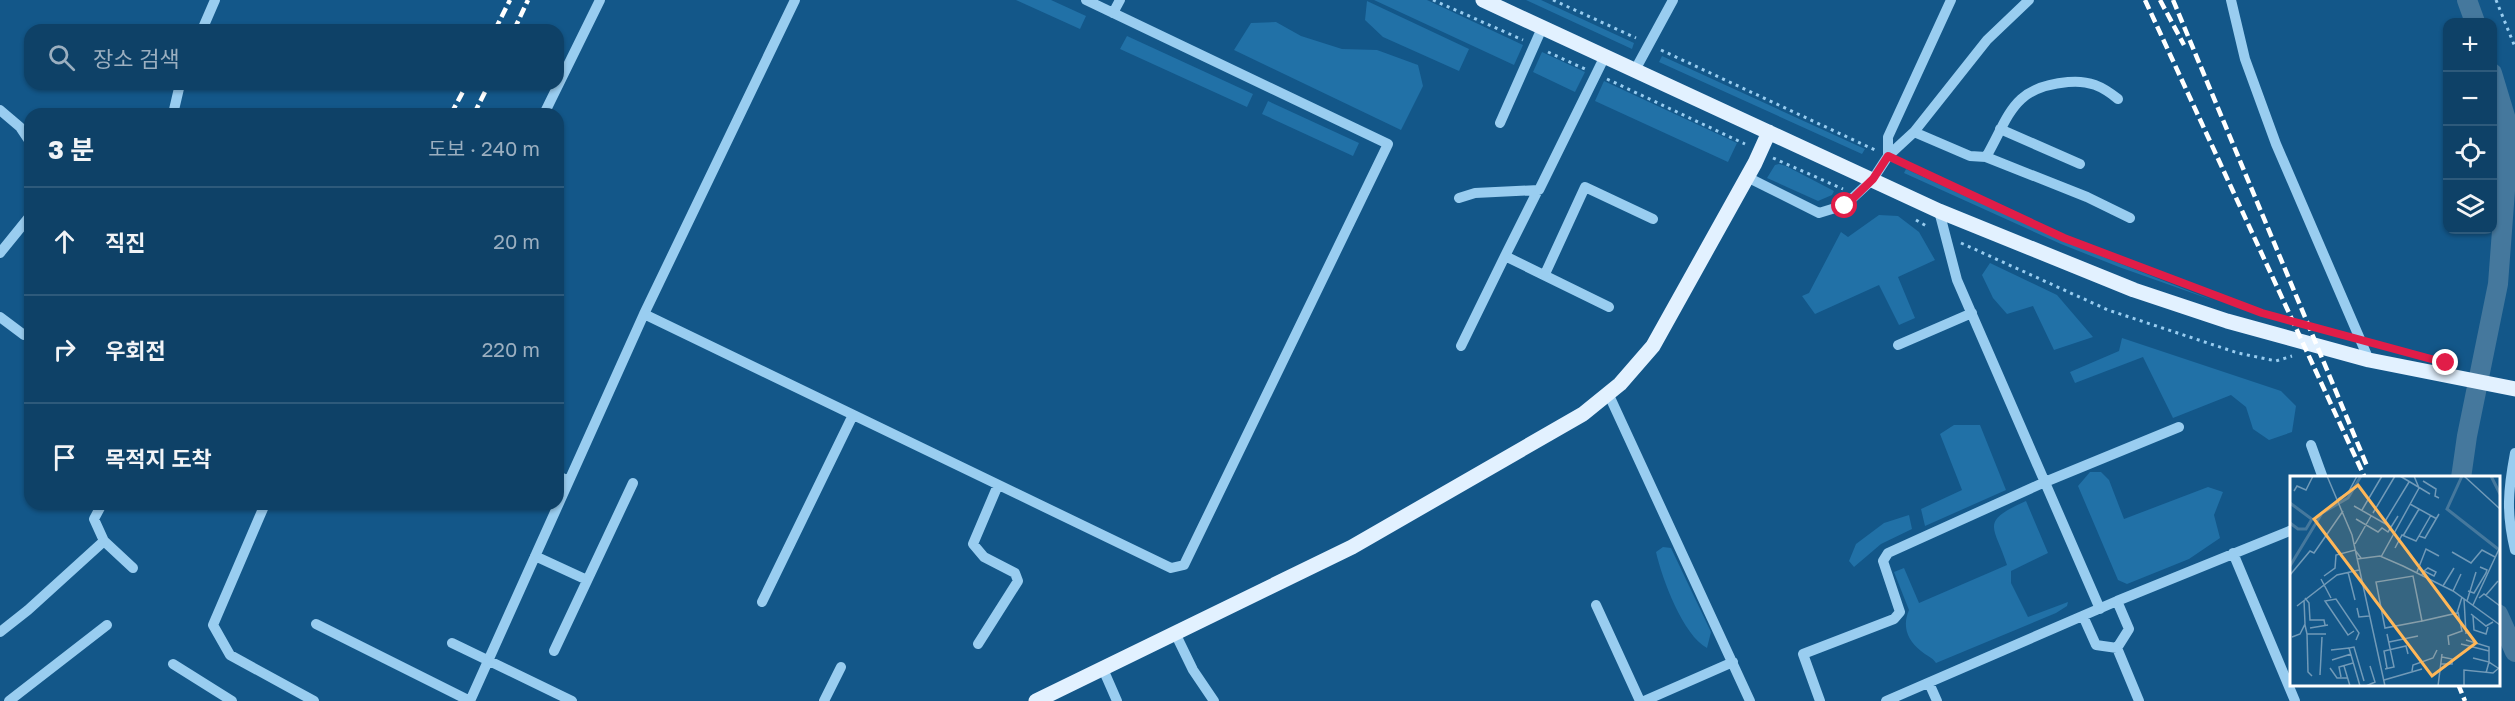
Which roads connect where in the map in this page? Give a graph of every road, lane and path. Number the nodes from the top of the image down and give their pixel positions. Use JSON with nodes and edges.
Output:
{"nodes":[{"id":1,"x":214,"y":0,"type":"edge"},
{"id":2,"x":600,"y":0,"type":"edge"},
{"id":3,"x":795,"y":0,"type":"edge"},
{"id":4,"x":1086,"y":0,"type":"edge"},
{"id":5,"x":1120,"y":0,"type":"edge"},
{"id":6,"x":1483,"y":0,"type":"edge"},
{"id":7,"x":1553,"y":0,"type":"edge"},
{"id":8,"x":1673,"y":0,"type":"edge"},
{"id":9,"x":1951,"y":0,"type":"edge"},
{"id":10,"x":2029,"y":0,"type":"edge"},
{"id":11,"x":2231,"y":0,"type":"edge"},
{"id":12,"x":2496,"y":0,"type":"edge"},
{"id":13,"x":1113,"y":13,"type":"junction"},
{"id":14,"x":204,"y":24,"type":"edge"},
{"id":15,"x":1542,"y":27,"type":"junction"},
{"id":16,"x":1640,"y":40,"type":"dead end"},
{"id":17,"x":2515,"y":47,"type":"edge"},
{"id":18,"x":1661,"y":50,"type":"dead end"},
{"id":19,"x":1605,"y":57,"type":"junction"},
{"id":20,"x":1635,"y":70,"type":"junction"},
{"id":21,"x":564,"y":73,"type":"edge"},
{"id":22,"x":179,"y":90,"type":"edge"},
{"id":23,"x":556,"y":90,"type":"edge"},
{"id":24,"x":2118,"y":99,"type":"dead end"},
{"id":25,"x":174,"y":108,"type":"edge"},
{"id":26,"x":547,"y":108,"type":"edge"},
{"id":27,"x":0,"y":110,"type":"edge"},
{"id":28,"x":1500,"y":123,"type":"dead end"},
{"id":29,"x":2000,"y":129,"type":"junction"},
{"id":30,"x":1769,"y":132,"type":"junction"},
{"id":31,"x":1914,"y":132,"type":"junction"},
{"id":32,"x":24,"y":133,"type":"edge"},
{"id":33,"x":1888,"y":156,"type":"junction"},
{"id":34,"x":1986,"y":157,"type":"junction"},
{"id":35,"x":2080,"y":164,"type":"dead end"},
{"id":36,"x":1747,"y":177,"type":"junction"},
{"id":37,"x":1873,"y":179,"type":"junction"},
{"id":38,"x":1538,"y":190,"type":"junction"},
{"id":39,"x":1459,"y":198,"type":"dead end"},
{"id":40,"x":1939,"y":211,"type":"junction"},
{"id":41,"x":2130,"y":218,"type":"dead end"},
{"id":42,"x":1653,"y":219,"type":"dead end"},
{"id":43,"x":24,"y":223,"type":"edge"},
{"id":44,"x":0,"y":253,"type":"edge"},
{"id":45,"x":1505,"y":256,"type":"junction"},
{"id":46,"x":1545,"y":274,"type":"junction"},
{"id":47,"x":1609,"y":307,"type":"dead end"},
{"id":48,"x":2253,"y":310,"type":"dead end"},
{"id":49,"x":1972,"y":313,"type":"junction"},
{"id":50,"x":644,"y":314,"type":"junction"},
{"id":51,"x":0,"y":317,"type":"edge"},
{"id":52,"x":24,"y":335,"type":"edge"},
{"id":53,"x":1898,"y":345,"type":"dead end"},
{"id":54,"x":1461,"y":346,"type":"dead end"},
{"id":55,"x":2369,"y":360,"type":"junction"},
{"id":56,"x":2510,"y":388,"type":"edge"},
{"id":57,"x":1608,"y":393,"type":"junction"},
{"id":58,"x":854,"y":415,"type":"junction"},
{"id":59,"x":2179,"y":427,"type":"dead end"},
{"id":60,"x":2311,"y":445,"type":"dead end"},
{"id":61,"x":2515,"y":453,"type":"edge"},
{"id":62,"x":2323,"y":476,"type":"edge"},
{"id":63,"x":564,"y":479,"type":"edge"},
{"id":64,"x":569,"y":481,"type":"junction"},
{"id":65,"x":2045,"y":482,"type":"junction"},
{"id":66,"x":633,"y":483,"type":"dead end"},
{"id":67,"x":998,"y":485,"type":"junction"},
{"id":68,"x":564,"y":492,"type":"edge"},
{"id":69,"x":99,"y":510,"type":"edge"},
{"id":70,"x":262,"y":510,"type":"edge"},
{"id":71,"x":556,"y":510,"type":"edge"},
{"id":72,"x":2290,"y":531,"type":"edge"},
{"id":73,"x":104,"y":541,"type":"junction"},
{"id":74,"x":2515,"y":550,"type":"edge"},
{"id":75,"x":2233,"y":553,"type":"junction"},
{"id":76,"x":535,"y":556,"type":"junction"},
{"id":77,"x":133,"y":568,"type":"dead end"},
{"id":78,"x":587,"y":580,"type":"junction"},
{"id":79,"x":2116,"y":601,"type":"junction"},
{"id":80,"x":762,"y":602,"type":"dead end"},
{"id":81,"x":1596,"y":605,"type":"dead end"},
{"id":82,"x":2100,"y":609,"type":"junction"},
{"id":83,"x":2083,"y":616,"type":"junction"},
{"id":84,"x":316,"y":624,"type":"dead end"},
{"id":85,"x":107,"y":625,"type":"dead end"},
{"id":86,"x":0,"y":632,"type":"edge"},
{"id":87,"x":1176,"y":634,"type":"junction"},
{"id":88,"x":452,"y":643,"type":"dead end"},
{"id":89,"x":978,"y":644,"type":"dead end"},
{"id":90,"x":2117,"y":648,"type":"junction"},
{"id":91,"x":554,"y":651,"type":"dead end"},
{"id":92,"x":488,"y":661,"type":"junction"},
{"id":93,"x":1733,"y":662,"type":"junction"},
{"id":94,"x":173,"y":664,"type":"dead end"},
{"id":95,"x":841,"y":667,"type":"dead end"},
{"id":96,"x":1103,"y":669,"type":"junction"},
{"id":97,"x":1929,"y":682,"type":"junction"},
{"id":98,"x":9,"y":701,"type":"edge"},
{"id":99,"x":232,"y":701,"type":"edge"},
{"id":100,"x":314,"y":701,"type":"edge"},
{"id":101,"x":470,"y":701,"type":"edge"},
{"id":102,"x":572,"y":701,"type":"edge"},
{"id":103,"x":824,"y":701,"type":"edge"},
{"id":104,"x":1036,"y":701,"type":"edge"},
{"id":105,"x":1117,"y":701,"type":"edge"},
{"id":106,"x":1214,"y":701,"type":"edge"},
{"id":107,"x":1642,"y":701,"type":"edge"},
{"id":108,"x":1750,"y":701,"type":"edge"},
{"id":109,"x":1821,"y":701,"type":"edge"},
{"id":110,"x":1886,"y":701,"type":"edge"},
{"id":111,"x":1937,"y":701,"type":"edge"},
{"id":112,"x":2139,"y":701,"type":"edge"},
{"id":113,"x":2295,"y":701,"type":"edge"}],
"edges":[{"from":1,"to":14,"type":"street"},
{"from":2,"to":21,"type":"street"},
{"from":3,"to":50,"type":"street"},
{"from":4,"to":13,"type":"street"},
{"from":5,"to":13,"type":"street"},
{"from":6,"to":15,"type":"main road"},
{"from":7,"to":16,"type":"path"},
{"from":8,"to":20,"type":"street"},
{"from":9,"to":33,"type":"street"},
{"from":10,"to":31,"type":"street"},
{"from":11,"to":55,"type":"street"},
{"from":12,"to":17,"type":"path"},
{"from":13,"to":67,"type":"street"},
{"from":15,"to":19,"type":"main road"},
{"from":15,"to":28,"type":"street"},
{"from":18,"to":33,"type":"path"},
{"from":19,"to":20,"type":"main road"},
{"from":19,"to":38,"type":"street"},
{"from":20,"to":30,"type":"main road"},
{"from":22,"to":25,"type":"street"},
{"from":23,"to":26,"type":"street"},
{"from":24,"to":29,"type":"street"},
{"from":27,"to":32,"type":"street"},
{"from":29,"to":34,"type":"street"},
{"from":29,"to":35,"type":"street"},
{"from":30,"to":36,"type":"main road"},
{"from":30,"to":37,"type":"main road"},
{"from":31,"to":33,"type":"street"},
{"from":31,"to":34,"type":"street"},
{"from":33,"to":37,"type":"street"},
{"from":33,"to":48,"type":"path"},
{"from":34,"to":41,"type":"street"},
{"from":36,"to":37,"type":"street"},
{"from":36,"to":57,"type":"main road"},
{"from":37,"to":40,"type":"main road"},
{"from":38,"to":39,"type":"street"},
{"from":38,"to":45,"type":"street"},
{"from":40,"to":49,"type":"street"},
{"from":40,"to":55,"type":"main road"},
{"from":42,"to":46,"type":"street"},
{"from":43,"to":44,"type":"street"},
{"from":45,"to":46,"type":"street"},
{"from":45,"to":54,"type":"street"},
{"from":46,"to":47,"type":"street"},
{"from":49,"to":53,"type":"street"},
{"from":49,"to":65,"type":"street"},
{"from":50,"to":58,"type":"street"},
{"from":50,"to":64,"type":"street"},
{"from":51,"to":52,"type":"street"},
{"from":55,"to":56,"type":"main road"},
{"from":57,"to":87,"type":"main road"},
{"from":57,"to":93,"type":"street"},
{"from":58,"to":67,"type":"street"},
{"from":58,"to":80,"type":"street"},
{"from":59,"to":65,"type":"street"},
{"from":60,"to":62,"type":"street"},
{"from":61,"to":74,"type":"street"},
{"from":63,"to":64,"type":"street"},
{"from":64,"to":68,"type":"street"},
{"from":65,"to":82,"type":"street"},
{"from":65,"to":109,"type":"street"},
{"from":66,"to":78,"type":"street"},
{"from":67,"to":89,"type":"street"},
{"from":69,"to":73,"type":"street"},
{"from":70,"to":100,"type":"street"},
{"from":71,"to":76,"type":"street"},
{"from":72,"to":75,"type":"street"},
{"from":73,"to":77,"type":"street"},
{"from":73,"to":86,"type":"street"},
{"from":75,"to":79,"type":"street"},
{"from":75,"to":113,"type":"street"},
{"from":76,"to":78,"type":"street"},
{"from":76,"to":92,"type":"street"},
{"from":78,"to":91,"type":"street"},
{"from":79,"to":82,"type":"street"},
{"from":79,"to":90,"type":"street"},
{"from":81,"to":107,"type":"street"},
{"from":82,"to":83,"type":"street"},
{"from":83,"to":90,"type":"street"},
{"from":83,"to":97,"type":"street"},
{"from":84,"to":101,"type":"street"},
{"from":85,"to":98,"type":"street"},
{"from":87,"to":96,"type":"main road"},
{"from":87,"to":106,"type":"street"},
{"from":88,"to":92,"type":"street"},
{"from":90,"to":112,"type":"street"},
{"from":92,"to":101,"type":"street"},
{"from":92,"to":102,"type":"street"},
{"from":93,"to":107,"type":"street"},
{"from":93,"to":108,"type":"street"},
{"from":94,"to":99,"type":"street"},
{"from":95,"to":103,"type":"street"},
{"from":96,"to":104,"type":"main road"},
{"from":96,"to":105,"type":"street"},
{"from":97,"to":110,"type":"street"},
{"from":97,"to":111,"type":"street"}]}
